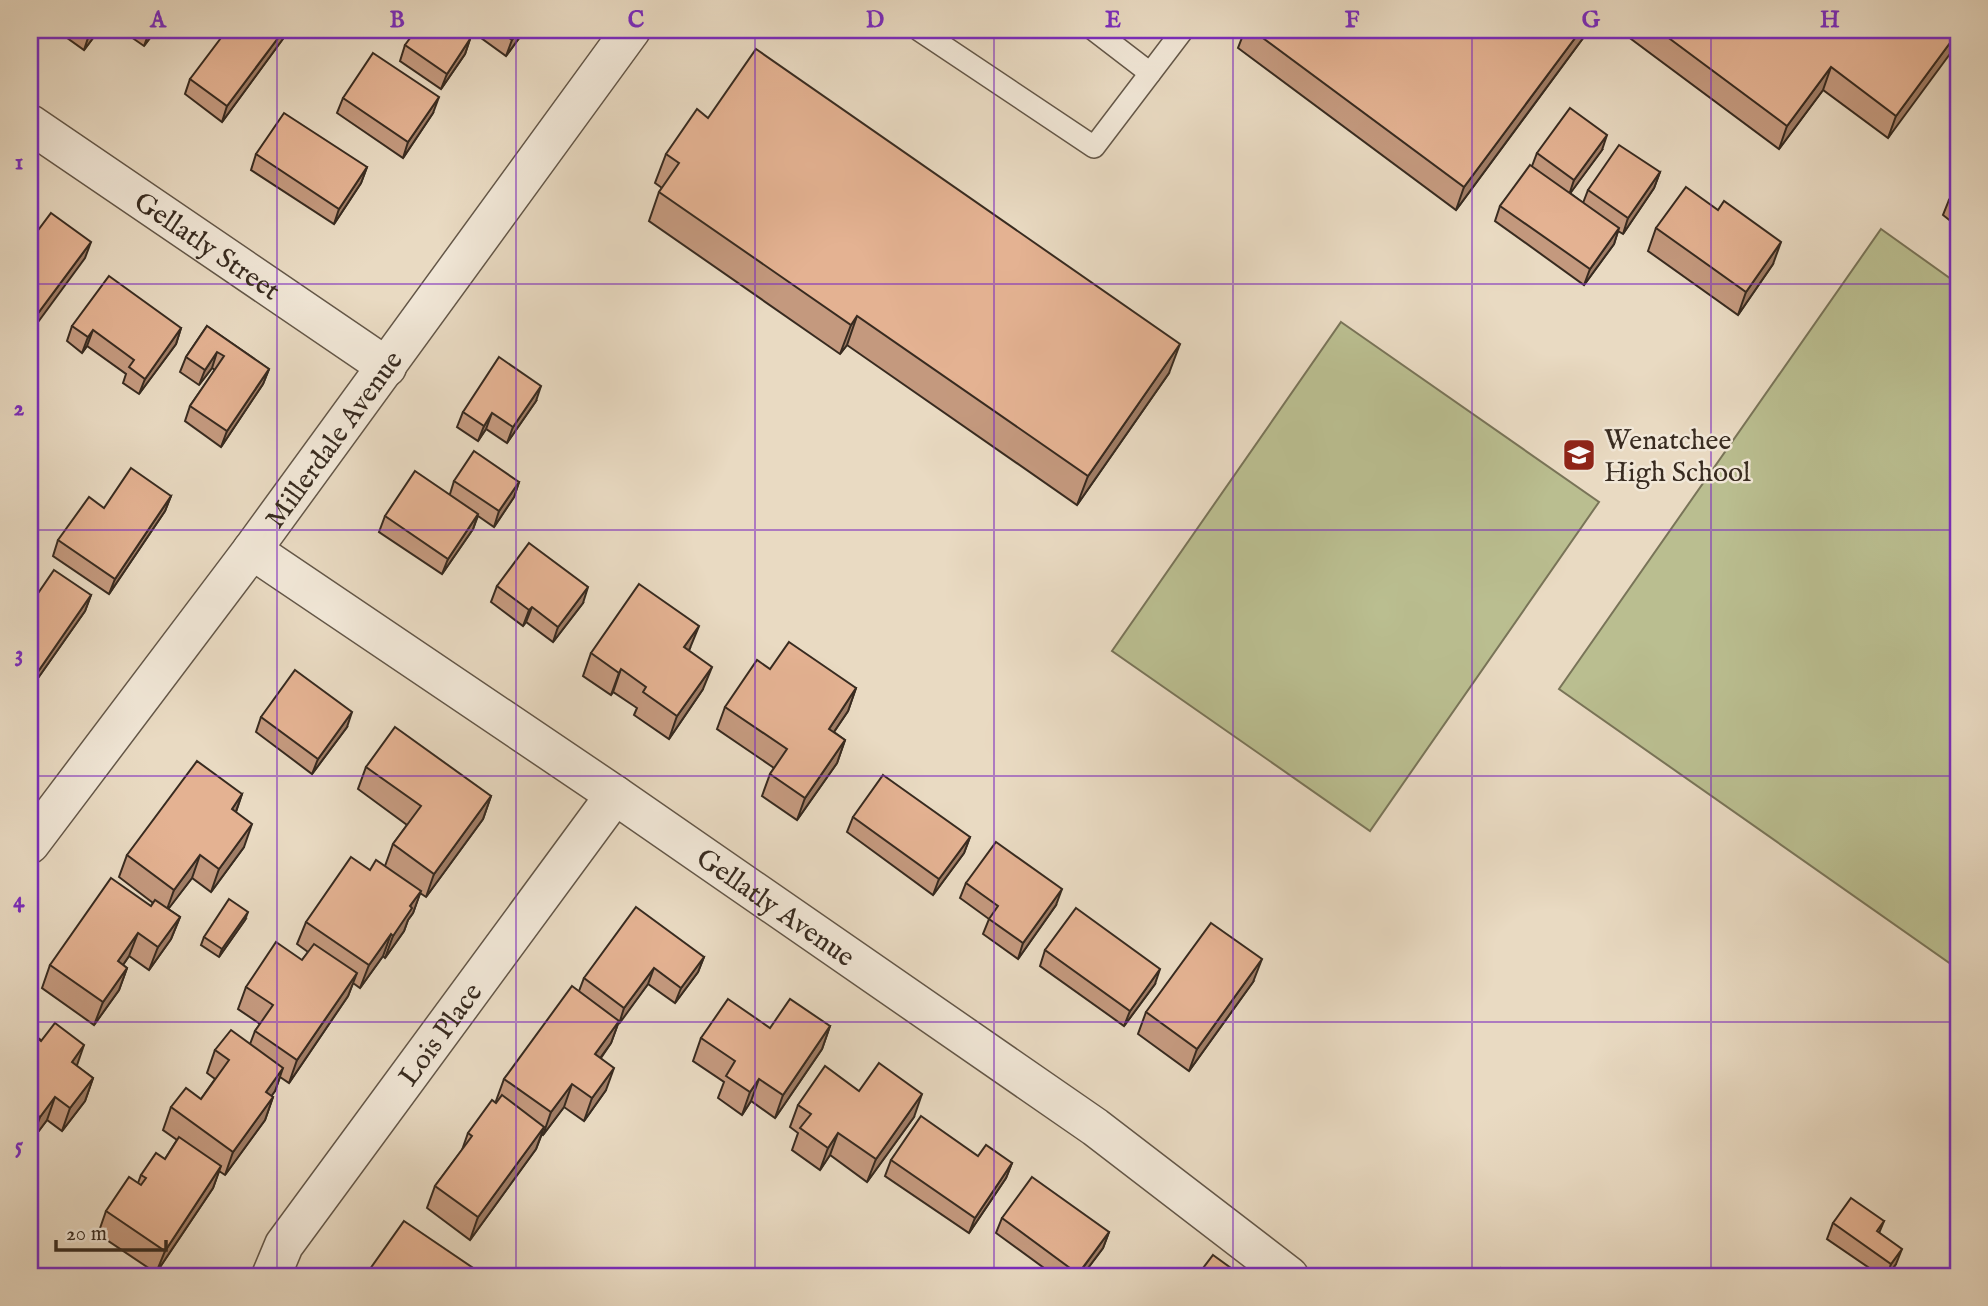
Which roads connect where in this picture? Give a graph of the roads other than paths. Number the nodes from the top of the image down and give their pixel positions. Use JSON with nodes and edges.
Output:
{"nodes":[{"id":1,"x":631,"y":30,"type":"edge"},
{"id":2,"x":919,"y":30,"type":"edge"},
{"id":3,"x":1094,"y":30,"type":"edge"},
{"id":4,"x":1183,"y":30,"type":"edge"},
{"id":5,"x":1150,"y":73,"type":"junction"},
{"id":6,"x":30,"y":124,"type":"edge"},
{"id":7,"x":387,"y":367,"type":"junction"},
{"id":8,"x":252,"y":550,"type":"junction"},
{"id":9,"x":615,"y":795,"type":"junction"},
{"id":10,"x":30,"y":844,"type":"edge"},
{"id":11,"x":271,"y":1276,"type":"edge"},
{"id":12,"x":1289,"y":1276,"type":"edge"}],
"edges":[{"from":1,"to":7,"type":"street","name":"Millerdale Avenue"},
{"from":2,"to":5,"type":"lane"},
{"from":3,"to":5,"type":"lane"},
{"from":4,"to":5,"type":"lane"},
{"from":6,"to":7,"type":"street","name":"Gellatly Street"},
{"from":7,"to":8,"type":"street","name":"Millerdale Avenue"},
{"from":8,"to":9,"type":"street","name":"Gellatly Avenue"},
{"from":8,"to":10,"type":"street","name":"Millerdale Avenue"},
{"from":9,"to":11,"type":"street","name":"Lois Place"},
{"from":9,"to":12,"type":"street","name":"Gellatly Avenue"}]}
